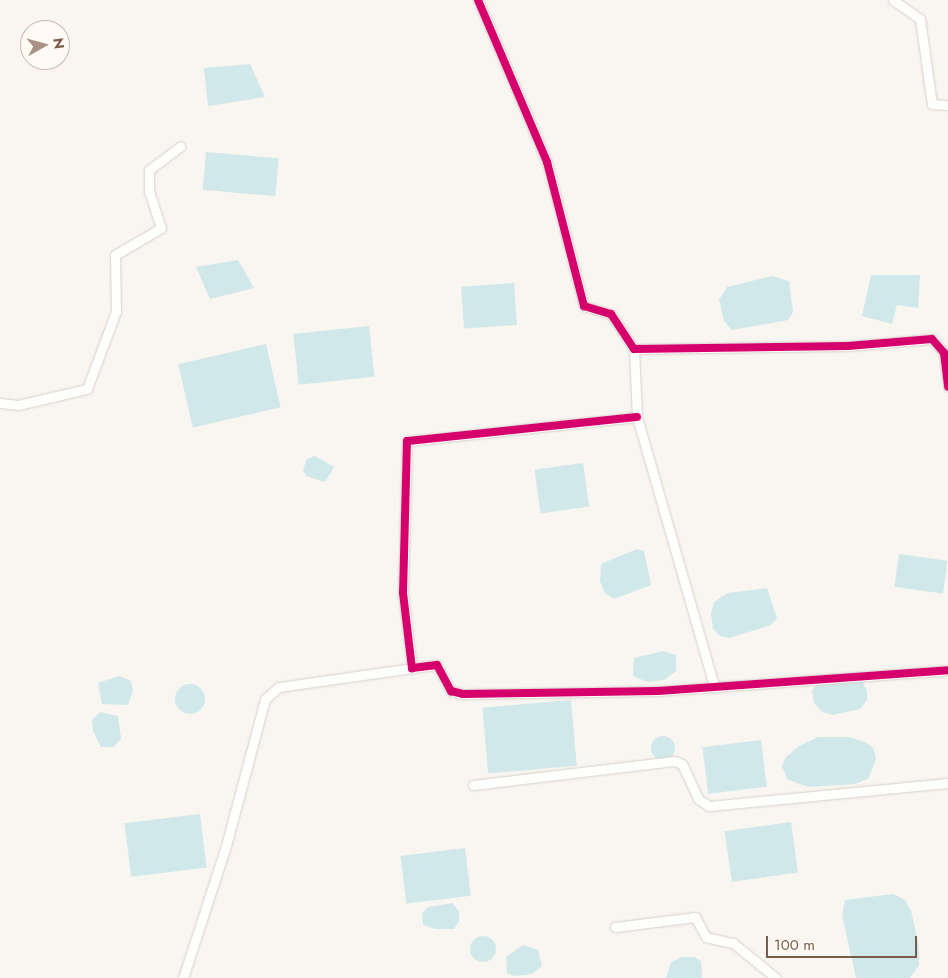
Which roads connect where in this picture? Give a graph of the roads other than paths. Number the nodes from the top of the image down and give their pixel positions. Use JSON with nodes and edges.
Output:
{"nodes":[{"id":1,"x":478,"y":0,"type":"edge"},
{"id":2,"x":893,"y":0,"type":"edge"},
{"id":3,"x":948,"y":105,"type":"edge"},
{"id":4,"x":180,"y":148,"type":"dead end"},
{"id":5,"x":634,"y":349,"type":"junction"},
{"id":6,"x":948,"y":387,"type":"edge"},
{"id":7,"x":0,"y":403,"type":"edge"},
{"id":8,"x":637,"y":417,"type":"junction"},
{"id":9,"x":412,"y":668,"type":"junction"},
{"id":10,"x":948,"y":670,"type":"edge"},
{"id":11,"x":714,"y":686,"type":"junction"},
{"id":12,"x":948,"y":783,"type":"edge"},
{"id":13,"x":474,"y":785,"type":"dead end"},
{"id":14,"x":615,"y":927,"type":"dead end"},
{"id":15,"x":183,"y":978,"type":"edge"},
{"id":16,"x":776,"y":978,"type":"edge"}],
"edges":[{"from":1,"to":5,"type":"street"},
{"from":2,"to":3,"type":"street"},
{"from":4,"to":7,"type":"street"},
{"from":5,"to":6,"type":"street"},
{"from":5,"to":8,"type":"street"},
{"from":8,"to":9,"type":"street"},
{"from":8,"to":11,"type":"street"},
{"from":9,"to":11,"type":"street"},
{"from":9,"to":15,"type":"street"},
{"from":10,"to":11,"type":"street"},
{"from":12,"to":13,"type":"street"},
{"from":14,"to":16,"type":"street"}]}
